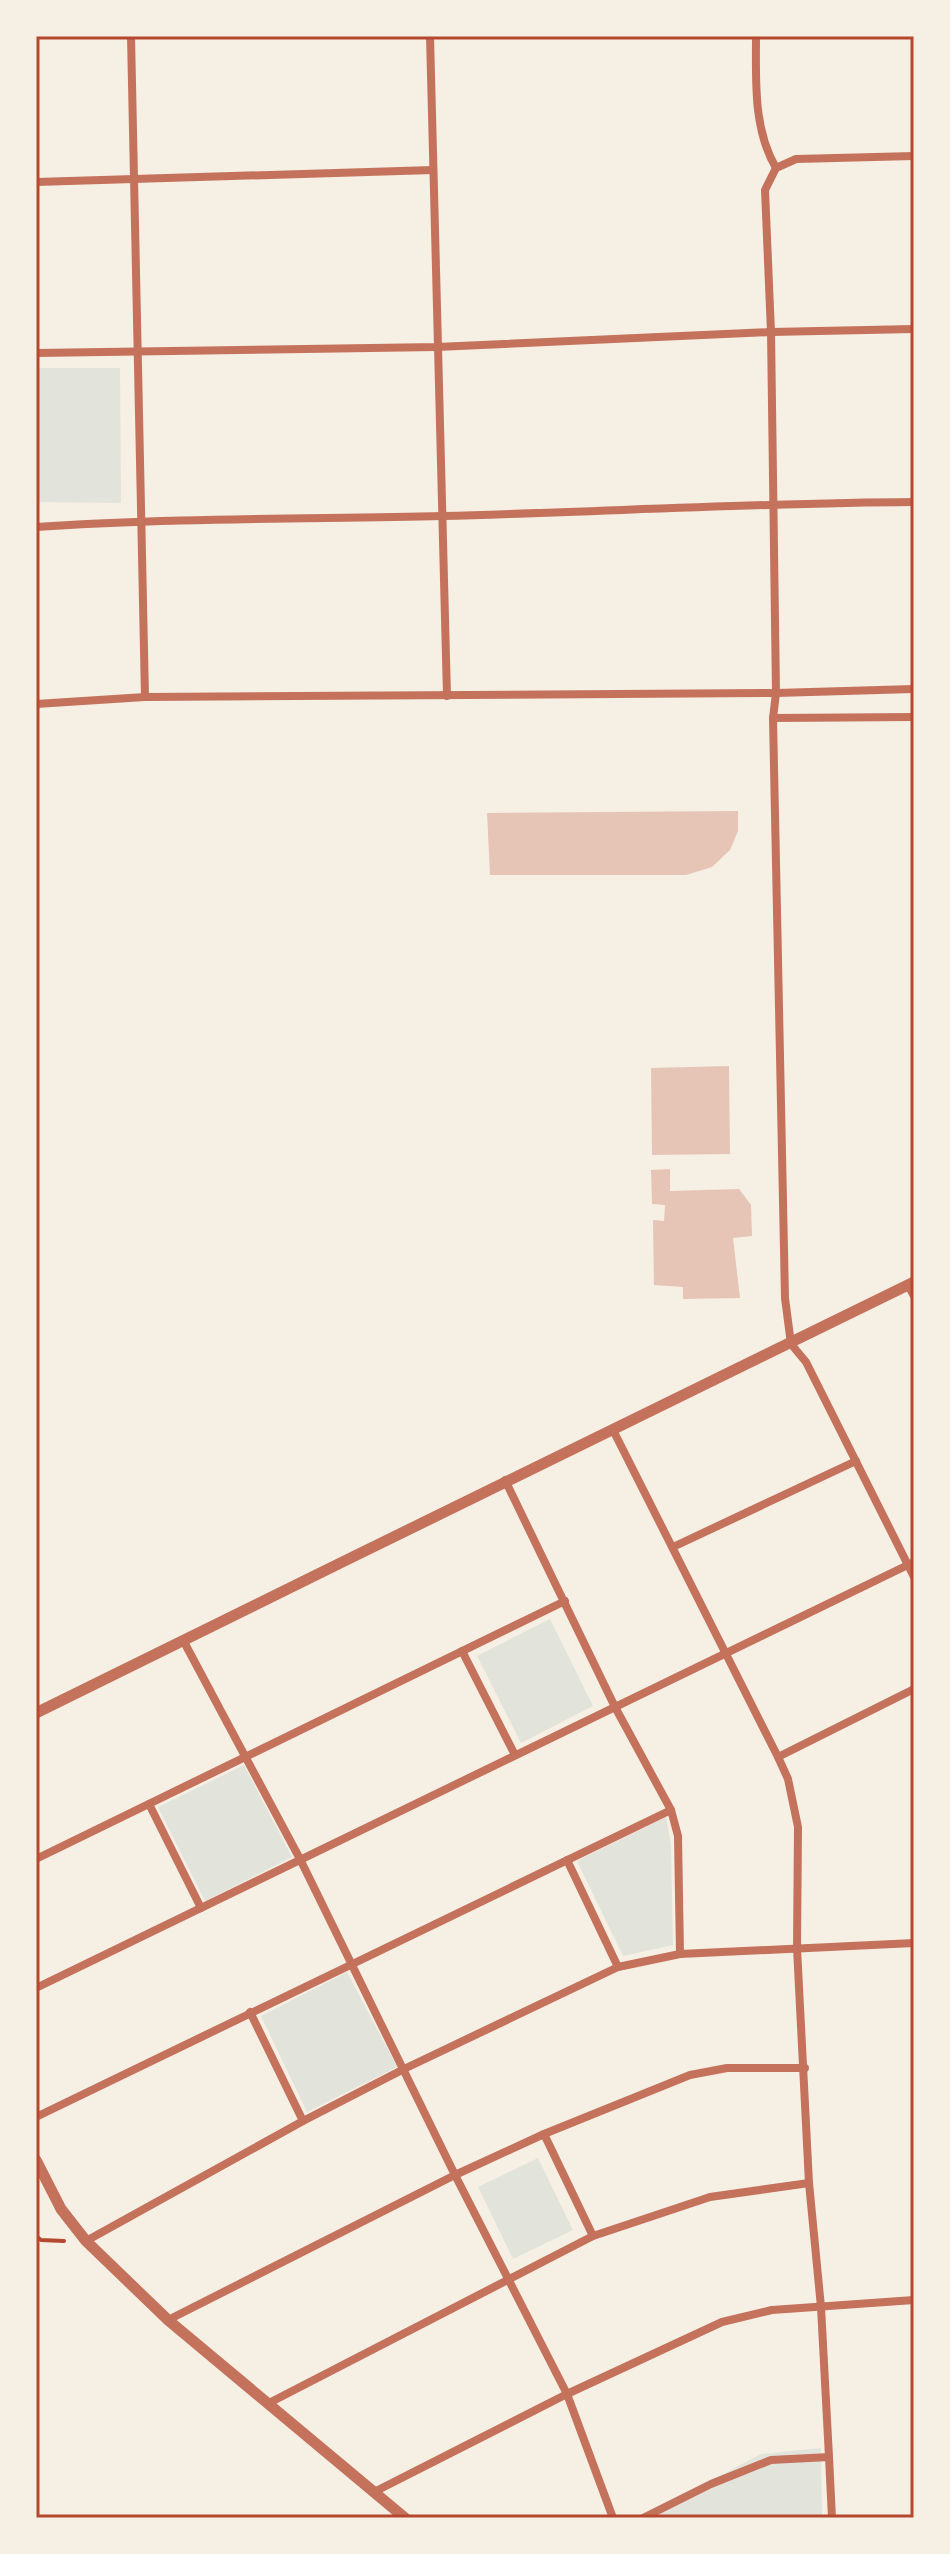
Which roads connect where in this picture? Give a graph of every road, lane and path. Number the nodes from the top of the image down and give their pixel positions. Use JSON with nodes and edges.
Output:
{"nodes":[{"id":1,"x":131,"y":36,"type":"edge"},
{"id":2,"x":430,"y":36,"type":"edge"},
{"id":3,"x":756,"y":36,"type":"edge"},
{"id":4,"x":914,"y":156,"type":"edge"},
{"id":5,"x":776,"y":168,"type":"junction"},
{"id":6,"x":433,"y":170,"type":"junction"},
{"id":7,"x":132,"y":181,"type":"junction"},
{"id":8,"x":36,"y":182,"type":"edge"},
{"id":9,"x":914,"y":329,"type":"edge"},
{"id":10,"x":771,"y":332,"type":"junction"},
{"id":11,"x":437,"y":347,"type":"junction"},
{"id":12,"x":137,"y":351,"type":"junction"},
{"id":13,"x":36,"y":353,"type":"edge"},
{"id":14,"x":914,"y":502,"type":"edge"},
{"id":15,"x":774,"y":503,"type":"junction"},
{"id":16,"x":443,"y":516,"type":"junction"},
{"id":17,"x":141,"y":520,"type":"junction"},
{"id":18,"x":36,"y":527,"type":"edge"},
{"id":19,"x":914,"y":689,"type":"edge"},
{"id":20,"x":776,"y":693,"type":"junction"},
{"id":21,"x":447,"y":696,"type":"junction"},
{"id":22,"x":145,"y":697,"type":"junction"},
{"id":23,"x":36,"y":704,"type":"edge"},
{"id":24,"x":914,"y":717,"type":"edge"},
{"id":25,"x":773,"y":718,"type":"junction"},
{"id":26,"x":912,"y":1287,"type":"edge"},
{"id":27,"x":791,"y":1344,"type":"junction"},
{"id":28,"x":613,"y":1430,"type":"junction"},
{"id":29,"x":856,"y":1461,"type":"junction"},
{"id":30,"x":505,"y":1480,"type":"junction"},
{"id":31,"x":673,"y":1547,"type":"junction"},
{"id":32,"x":911,"y":1563,"type":"edge"},
{"id":33,"x":914,"y":1577,"type":"edge"},
{"id":34,"x":565,"y":1601,"type":"junction"},
{"id":35,"x":183,"y":1640,"type":"junction"},
{"id":36,"x":462,"y":1651,"type":"junction"},
{"id":37,"x":726,"y":1652,"type":"junction"},
{"id":38,"x":914,"y":1689,"type":"edge"},
{"id":39,"x":615,"y":1707,"type":"junction"},
{"id":40,"x":36,"y":1713,"type":"edge"},
{"id":41,"x":515,"y":1755,"type":"junction"},
{"id":42,"x":778,"y":1757,"type":"junction"},
{"id":43,"x":246,"y":1758,"type":"junction"},
{"id":44,"x":149,"y":1804,"type":"junction"},
{"id":45,"x":671,"y":1810,"type":"junction"},
{"id":46,"x":36,"y":1859,"type":"edge"},
{"id":47,"x":300,"y":1859,"type":"junction"},
{"id":48,"x":567,"y":1860,"type":"junction"},
{"id":49,"x":201,"y":1908,"type":"junction"},
{"id":50,"x":914,"y":1943,"type":"edge"},
{"id":51,"x":797,"y":1948,"type":"junction"},
{"id":52,"x":680,"y":1954,"type":"junction"},
{"id":53,"x":351,"y":1963,"type":"junction"},
{"id":54,"x":618,"y":1967,"type":"junction"},
{"id":55,"x":36,"y":1988,"type":"edge"},
{"id":56,"x":250,"y":2012,"type":"junction"},
{"id":57,"x":805,"y":2068,"type":"junction"},
{"id":58,"x":404,"y":2069,"type":"junction"},
{"id":59,"x":36,"y":2117,"type":"edge"},
{"id":60,"x":303,"y":2121,"type":"junction"},
{"id":61,"x":544,"y":2134,"type":"junction"},
{"id":62,"x":36,"y":2160,"type":"edge"},
{"id":63,"x":455,"y":2175,"type":"junction"},
{"id":64,"x":809,"y":2183,"type":"junction"},
{"id":65,"x":36,"y":2236,"type":"edge"},
{"id":66,"x":593,"y":2236,"type":"junction"},
{"id":67,"x":86,"y":2241,"type":"junction"},
{"id":68,"x":507,"y":2278,"type":"junction"},
{"id":69,"x":914,"y":2300,"type":"edge"},
{"id":70,"x":821,"y":2307,"type":"junction"},
{"id":71,"x":168,"y":2320,"type":"junction"},
{"id":72,"x":567,"y":2394,"type":"junction"},
{"id":73,"x":269,"y":2403,"type":"junction"},
{"id":74,"x":829,"y":2457,"type":"junction"},
{"id":75,"x":376,"y":2491,"type":"junction"},
{"id":76,"x":405,"y":2518,"type":"edge"},
{"id":77,"x":613,"y":2518,"type":"edge"},
{"id":78,"x":643,"y":2518,"type":"edge"},
{"id":79,"x":832,"y":2518,"type":"edge"}],
"edges":[{"from":1,"to":7,"type":"street"},
{"from":2,"to":6,"type":"street"},
{"from":3,"to":5,"type":"street"},
{"from":4,"to":5,"type":"street"},
{"from":5,"to":10,"type":"street"},
{"from":6,"to":7,"type":"street"},
{"from":6,"to":11,"type":"street"},
{"from":7,"to":8,"type":"street"},
{"from":7,"to":12,"type":"street"},
{"from":9,"to":10,"type":"street"},
{"from":10,"to":11,"type":"street"},
{"from":10,"to":15,"type":"street"},
{"from":11,"to":12,"type":"street"},
{"from":11,"to":16,"type":"street"},
{"from":12,"to":13,"type":"street"},
{"from":12,"to":17,"type":"street"},
{"from":14,"to":15,"type":"street"},
{"from":15,"to":16,"type":"street"},
{"from":15,"to":20,"type":"street"},
{"from":16,"to":17,"type":"street"},
{"from":16,"to":21,"type":"street"},
{"from":17,"to":18,"type":"street"},
{"from":17,"to":22,"type":"street"},
{"from":19,"to":20,"type":"street"},
{"from":20,"to":21,"type":"street"},
{"from":20,"to":25,"type":"street"},
{"from":21,"to":22,"type":"street"},
{"from":22,"to":23,"type":"street"},
{"from":24,"to":25,"type":"street"},
{"from":25,"to":27,"type":"street"},
{"from":26,"to":27,"type":"street"},
{"from":27,"to":28,"type":"street"},
{"from":27,"to":29,"type":"street"},
{"from":28,"to":30,"type":"street"},
{"from":28,"to":31,"type":"street"},
{"from":29,"to":31,"type":"street"},
{"from":29,"to":32,"type":"street"},
{"from":30,"to":34,"type":"street"},
{"from":30,"to":35,"type":"street"},
{"from":31,"to":37,"type":"street"},
{"from":32,"to":33,"type":"street"},
{"from":32,"to":37,"type":"street"},
{"from":34,"to":36,"type":"street"},
{"from":34,"to":39,"type":"street"},
{"from":35,"to":40,"type":"street"},
{"from":35,"to":43,"type":"street"},
{"from":36,"to":41,"type":"street"},
{"from":36,"to":43,"type":"street"},
{"from":37,"to":39,"type":"street"},
{"from":37,"to":42,"type":"street"},
{"from":38,"to":42,"type":"street"},
{"from":39,"to":41,"type":"street"},
{"from":39,"to":45,"type":"street"},
{"from":41,"to":47,"type":"street"},
{"from":42,"to":51,"type":"street"},
{"from":43,"to":44,"type":"street"},
{"from":43,"to":47,"type":"street"},
{"from":44,"to":46,"type":"street"},
{"from":44,"to":49,"type":"street"},
{"from":45,"to":48,"type":"street"},
{"from":45,"to":52,"type":"street"},
{"from":47,"to":49,"type":"street"},
{"from":47,"to":53,"type":"street"},
{"from":48,"to":53,"type":"street"},
{"from":48,"to":54,"type":"street"},
{"from":49,"to":55,"type":"street"},
{"from":50,"to":51,"type":"street"},
{"from":51,"to":52,"type":"street"},
{"from":51,"to":57,"type":"street"},
{"from":52,"to":54,"type":"street"},
{"from":53,"to":56,"type":"street"},
{"from":53,"to":58,"type":"street"},
{"from":54,"to":58,"type":"street"},
{"from":56,"to":59,"type":"street"},
{"from":56,"to":60,"type":"street"},
{"from":57,"to":61,"type":"street"},
{"from":57,"to":64,"type":"street"},
{"from":58,"to":60,"type":"street"},
{"from":58,"to":63,"type":"street"},
{"from":60,"to":67,"type":"street"},
{"from":61,"to":63,"type":"street"},
{"from":61,"to":66,"type":"street"},
{"from":62,"to":67,"type":"street"},
{"from":63,"to":68,"type":"street"},
{"from":63,"to":71,"type":"street"},
{"from":64,"to":66,"type":"street"},
{"from":64,"to":70,"type":"street"},
{"from":65,"to":67,"type":"path"},
{"from":66,"to":68,"type":"street"},
{"from":67,"to":71,"type":"street"},
{"from":68,"to":72,"type":"street"},
{"from":68,"to":73,"type":"street"},
{"from":69,"to":70,"type":"street"},
{"from":70,"to":72,"type":"street"},
{"from":70,"to":74,"type":"street"},
{"from":71,"to":73,"type":"street"},
{"from":72,"to":75,"type":"street"},
{"from":72,"to":77,"type":"street"},
{"from":73,"to":75,"type":"street"},
{"from":74,"to":78,"type":"street"},
{"from":74,"to":79,"type":"street"},
{"from":75,"to":76,"type":"street"}]}
